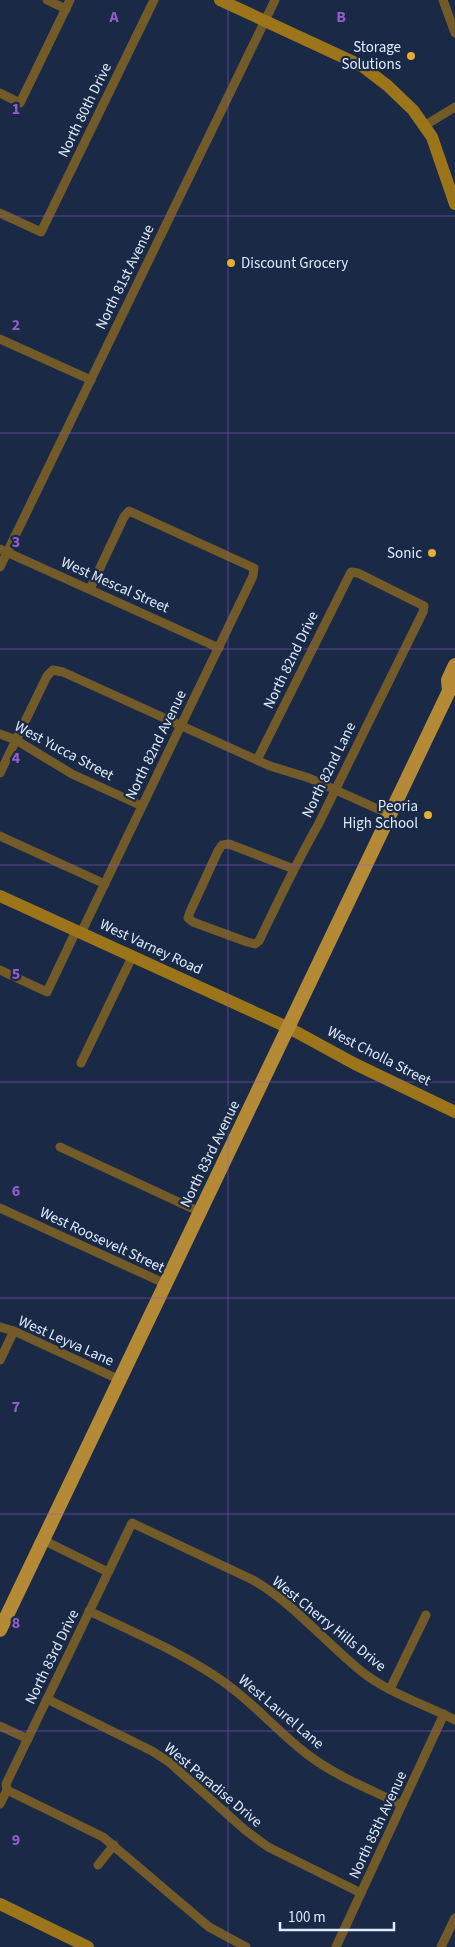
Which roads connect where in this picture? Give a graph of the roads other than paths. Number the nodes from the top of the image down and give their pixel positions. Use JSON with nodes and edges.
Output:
{"nodes":[{"id":1,"x":47,"y":0,"type":"edge"},
{"id":2,"x":154,"y":0,"type":"edge"},
{"id":3,"x":220,"y":0,"type":"edge"},
{"id":4,"x":274,"y":0,"type":"edge"},
{"id":5,"x":443,"y":0,"type":"edge"},
{"id":6,"x":68,"y":4,"type":"edge"},
{"id":7,"x":264,"y":21,"type":"junction"},
{"id":8,"x":455,"y":33,"type":"edge"},
{"id":9,"x":0,"y":93,"type":"edge"},
{"id":10,"x":455,"y":107,"type":"edge"},
{"id":11,"x":424,"y":126,"type":"junction"},
{"id":12,"x":455,"y":204,"type":"edge"},
{"id":13,"x":0,"y":213,"type":"edge"},
{"id":14,"x":0,"y":339,"type":"edge"},
{"id":15,"x":90,"y":380,"type":"junction"},
{"id":16,"x":4,"y":550,"type":"edge"},
{"id":17,"x":0,"y":567,"type":"edge"},
{"id":18,"x":90,"y":589,"type":"junction"},
{"id":19,"x":424,"y":606,"type":"joint"},
{"id":20,"x":219,"y":648,"type":"junction"},
{"id":21,"x":455,"y":665,"type":"edge"},
{"id":22,"x":452,"y":688,"type":"edge"},
{"id":23,"x":181,"y":726,"type":"junction"},
{"id":24,"x":0,"y":734,"type":"edge"},
{"id":25,"x":16,"y":740,"type":"junction"},
{"id":26,"x":257,"y":760,"type":"junction"},
{"id":27,"x":0,"y":773,"type":"edge"},
{"id":28,"x":336,"y":789,"type":"junction"},
{"id":29,"x":142,"y":806,"type":"junction"},
{"id":30,"x":389,"y":814,"type":"junction"},
{"id":31,"x":0,"y":836,"type":"edge"},
{"id":32,"x":294,"y":869,"type":"junction"},
{"id":33,"x":105,"y":884,"type":"junction"},
{"id":34,"x":0,"y":896,"type":"edge"},
{"id":35,"x":78,"y":932,"type":"junction"},
{"id":36,"x":132,"y":957,"type":"junction"},
{"id":37,"x":0,"y":970,"type":"edge"},
{"id":38,"x":289,"y":1028,"type":"junction"},
{"id":39,"x":81,"y":1063,"type":"dead end"},
{"id":40,"x":455,"y":1112,"type":"edge"},
{"id":41,"x":60,"y":1147,"type":"dead end"},
{"id":42,"x":0,"y":1208,"type":"edge"},
{"id":43,"x":200,"y":1212,"type":"junction"},
{"id":44,"x":166,"y":1284,"type":"junction"},
{"id":45,"x":0,"y":1327,"type":"edge"},
{"id":46,"x":14,"y":1331,"type":"junction"},
{"id":47,"x":0,"y":1360,"type":"edge"},
{"id":48,"x":120,"y":1380,"type":"junction"},
{"id":49,"x":132,"y":1523,"type":"joint"},
{"id":50,"x":43,"y":1540,"type":"junction"},
{"id":51,"x":108,"y":1572,"type":"junction"},
{"id":52,"x":89,"y":1611,"type":"junction"},
{"id":53,"x":426,"y":1615,"type":"dead end"},
{"id":54,"x":0,"y":1630,"type":"edge"},
{"id":55,"x":390,"y":1689,"type":"junction"},
{"id":56,"x":46,"y":1699,"type":"junction"},
{"id":57,"x":444,"y":1714,"type":"junction"},
{"id":58,"x":455,"y":1720,"type":"edge"},
{"id":59,"x":0,"y":1726,"type":"edge"},
{"id":60,"x":28,"y":1739,"type":"junction"},
{"id":61,"x":7,"y":1790,"type":"junction"},
{"id":62,"x":0,"y":1804,"type":"edge"},
{"id":63,"x":402,"y":1805,"type":"junction"},
{"id":64,"x":114,"y":1845,"type":"junction"},
{"id":65,"x":98,"y":1865,"type":"dead end"},
{"id":66,"x":361,"y":1893,"type":"junction"},
{"id":67,"x":0,"y":1904,"type":"edge"},
{"id":68,"x":455,"y":1918,"type":"edge"},
{"id":69,"x":443,"y":1943,"type":"edge"},
{"id":70,"x":455,"y":1944,"type":"edge"},
{"id":71,"x":88,"y":1947,"type":"edge"},
{"id":72,"x":246,"y":1947,"type":"edge"},
{"id":73,"x":336,"y":1947,"type":"edge"}],
"edges":[{"from":1,"to":6,"type":"street"},
{"from":2,"to":13,"type":"street","name":"North 80th Drive"},
{"from":3,"to":7,"type":"street"},
{"from":4,"to":7,"type":"street","name":"North 81st Avenue"},
{"from":5,"to":8,"type":"street"},
{"from":6,"to":9,"type":"street"},
{"from":7,"to":11,"type":"street"},
{"from":7,"to":15,"type":"street","name":"North 81st Avenue"},
{"from":10,"to":11,"type":"street"},
{"from":11,"to":12,"type":"street"},
{"from":14,"to":15,"type":"street"},
{"from":15,"to":16,"type":"street","name":"North 81st Avenue"},
{"from":16,"to":17,"type":"street","name":"North 81st Avenue"},
{"from":16,"to":18,"type":"street","name":"West Mescal Street"},
{"from":18,"to":20,"type":"street","name":"West Mescal Street"},
{"from":18,"to":20,"type":"street","name":"North 82nd Avenue"},
{"from":19,"to":26,"type":"street","name":"North 82nd Drive"},
{"from":19,"to":28,"type":"street","name":"North 82nd Lane"},
{"from":20,"to":23,"type":"street","name":"North 82nd Avenue"},
{"from":21,"to":22,"type":"main road","name":"North 83rd Avenue"},
{"from":22,"to":30,"type":"main road","name":"North 83rd Avenue"},
{"from":23,"to":25,"type":"street"},
{"from":23,"to":26,"type":"street"},
{"from":23,"to":29,"type":"street","name":"North 82nd Avenue"},
{"from":24,"to":25,"type":"street","name":"West Yucca Street"},
{"from":25,"to":27,"type":"street"},
{"from":25,"to":29,"type":"street","name":"West Yucca Street"},
{"from":26,"to":28,"type":"street"},
{"from":28,"to":30,"type":"street"},
{"from":28,"to":32,"type":"street","name":"North 82nd Lane"},
{"from":29,"to":33,"type":"street","name":"North 82nd Avenue"},
{"from":30,"to":38,"type":"main road","name":"North 83rd Avenue"},
{"from":31,"to":33,"type":"street"},
{"from":32,"to":32,"type":"street","name":"North 82nd Lane"},
{"from":33,"to":35,"type":"street","name":"North 82nd Avenue"},
{"from":34,"to":35,"type":"street","name":"West Varney Road"},
{"from":35,"to":36,"type":"street","name":"West Varney Road"},
{"from":35,"to":37,"type":"street","name":"North 82nd Avenue"},
{"from":36,"to":38,"type":"street","name":"West Varney Road"},
{"from":36,"to":39,"type":"street"},
{"from":38,"to":40,"type":"street","name":"West Cholla Street"},
{"from":38,"to":43,"type":"main road","name":"North 83rd Avenue"},
{"from":41,"to":43,"type":"street"},
{"from":42,"to":44,"type":"street","name":"West Roosevelt Street"},
{"from":43,"to":44,"type":"main road","name":"North 83rd Avenue"},
{"from":44,"to":48,"type":"main road","name":"North 83rd Avenue"},
{"from":45,"to":46,"type":"street","name":"West Leyva Lane"},
{"from":46,"to":47,"type":"street"},
{"from":46,"to":48,"type":"street","name":"West Leyva Lane"},
{"from":48,"to":50,"type":"main road","name":"North 83rd Avenue"},
{"from":49,"to":51,"type":"street","name":"North 83rd Drive"},
{"from":49,"to":55,"type":"street","name":"West Cherry Hills Drive"},
{"from":50,"to":51,"type":"street"},
{"from":50,"to":54,"type":"main road","name":"North 83rd Avenue"},
{"from":51,"to":52,"type":"street","name":"North 83rd Drive"},
{"from":52,"to":56,"type":"street","name":"North 83rd Drive"},
{"from":52,"to":63,"type":"street","name":"West Laurel Lane"},
{"from":53,"to":55,"type":"street"},
{"from":55,"to":57,"type":"street","name":"West Cherry Hills Drive"},
{"from":56,"to":60,"type":"street","name":"North 83rd Drive"},
{"from":56,"to":66,"type":"street","name":"West Paradise Drive"},
{"from":57,"to":58,"type":"street","name":"West Cherry Hills Drive"},
{"from":57,"to":63,"type":"street","name":"North 85th Avenue"},
{"from":59,"to":60,"type":"street"},
{"from":60,"to":61,"type":"street","name":"North 83rd Drive"},
{"from":61,"to":62,"type":"street","name":"North 83rd Drive"},
{"from":61,"to":64,"type":"street"},
{"from":63,"to":66,"type":"street","name":"North 85th Avenue"},
{"from":64,"to":65,"type":"street"},
{"from":64,"to":72,"type":"street"},
{"from":66,"to":73,"type":"street","name":"North 85th Avenue"},
{"from":67,"to":71,"type":"street"},
{"from":68,"to":69,"type":"street"},
{"from":69,"to":70,"type":"street"}]}
